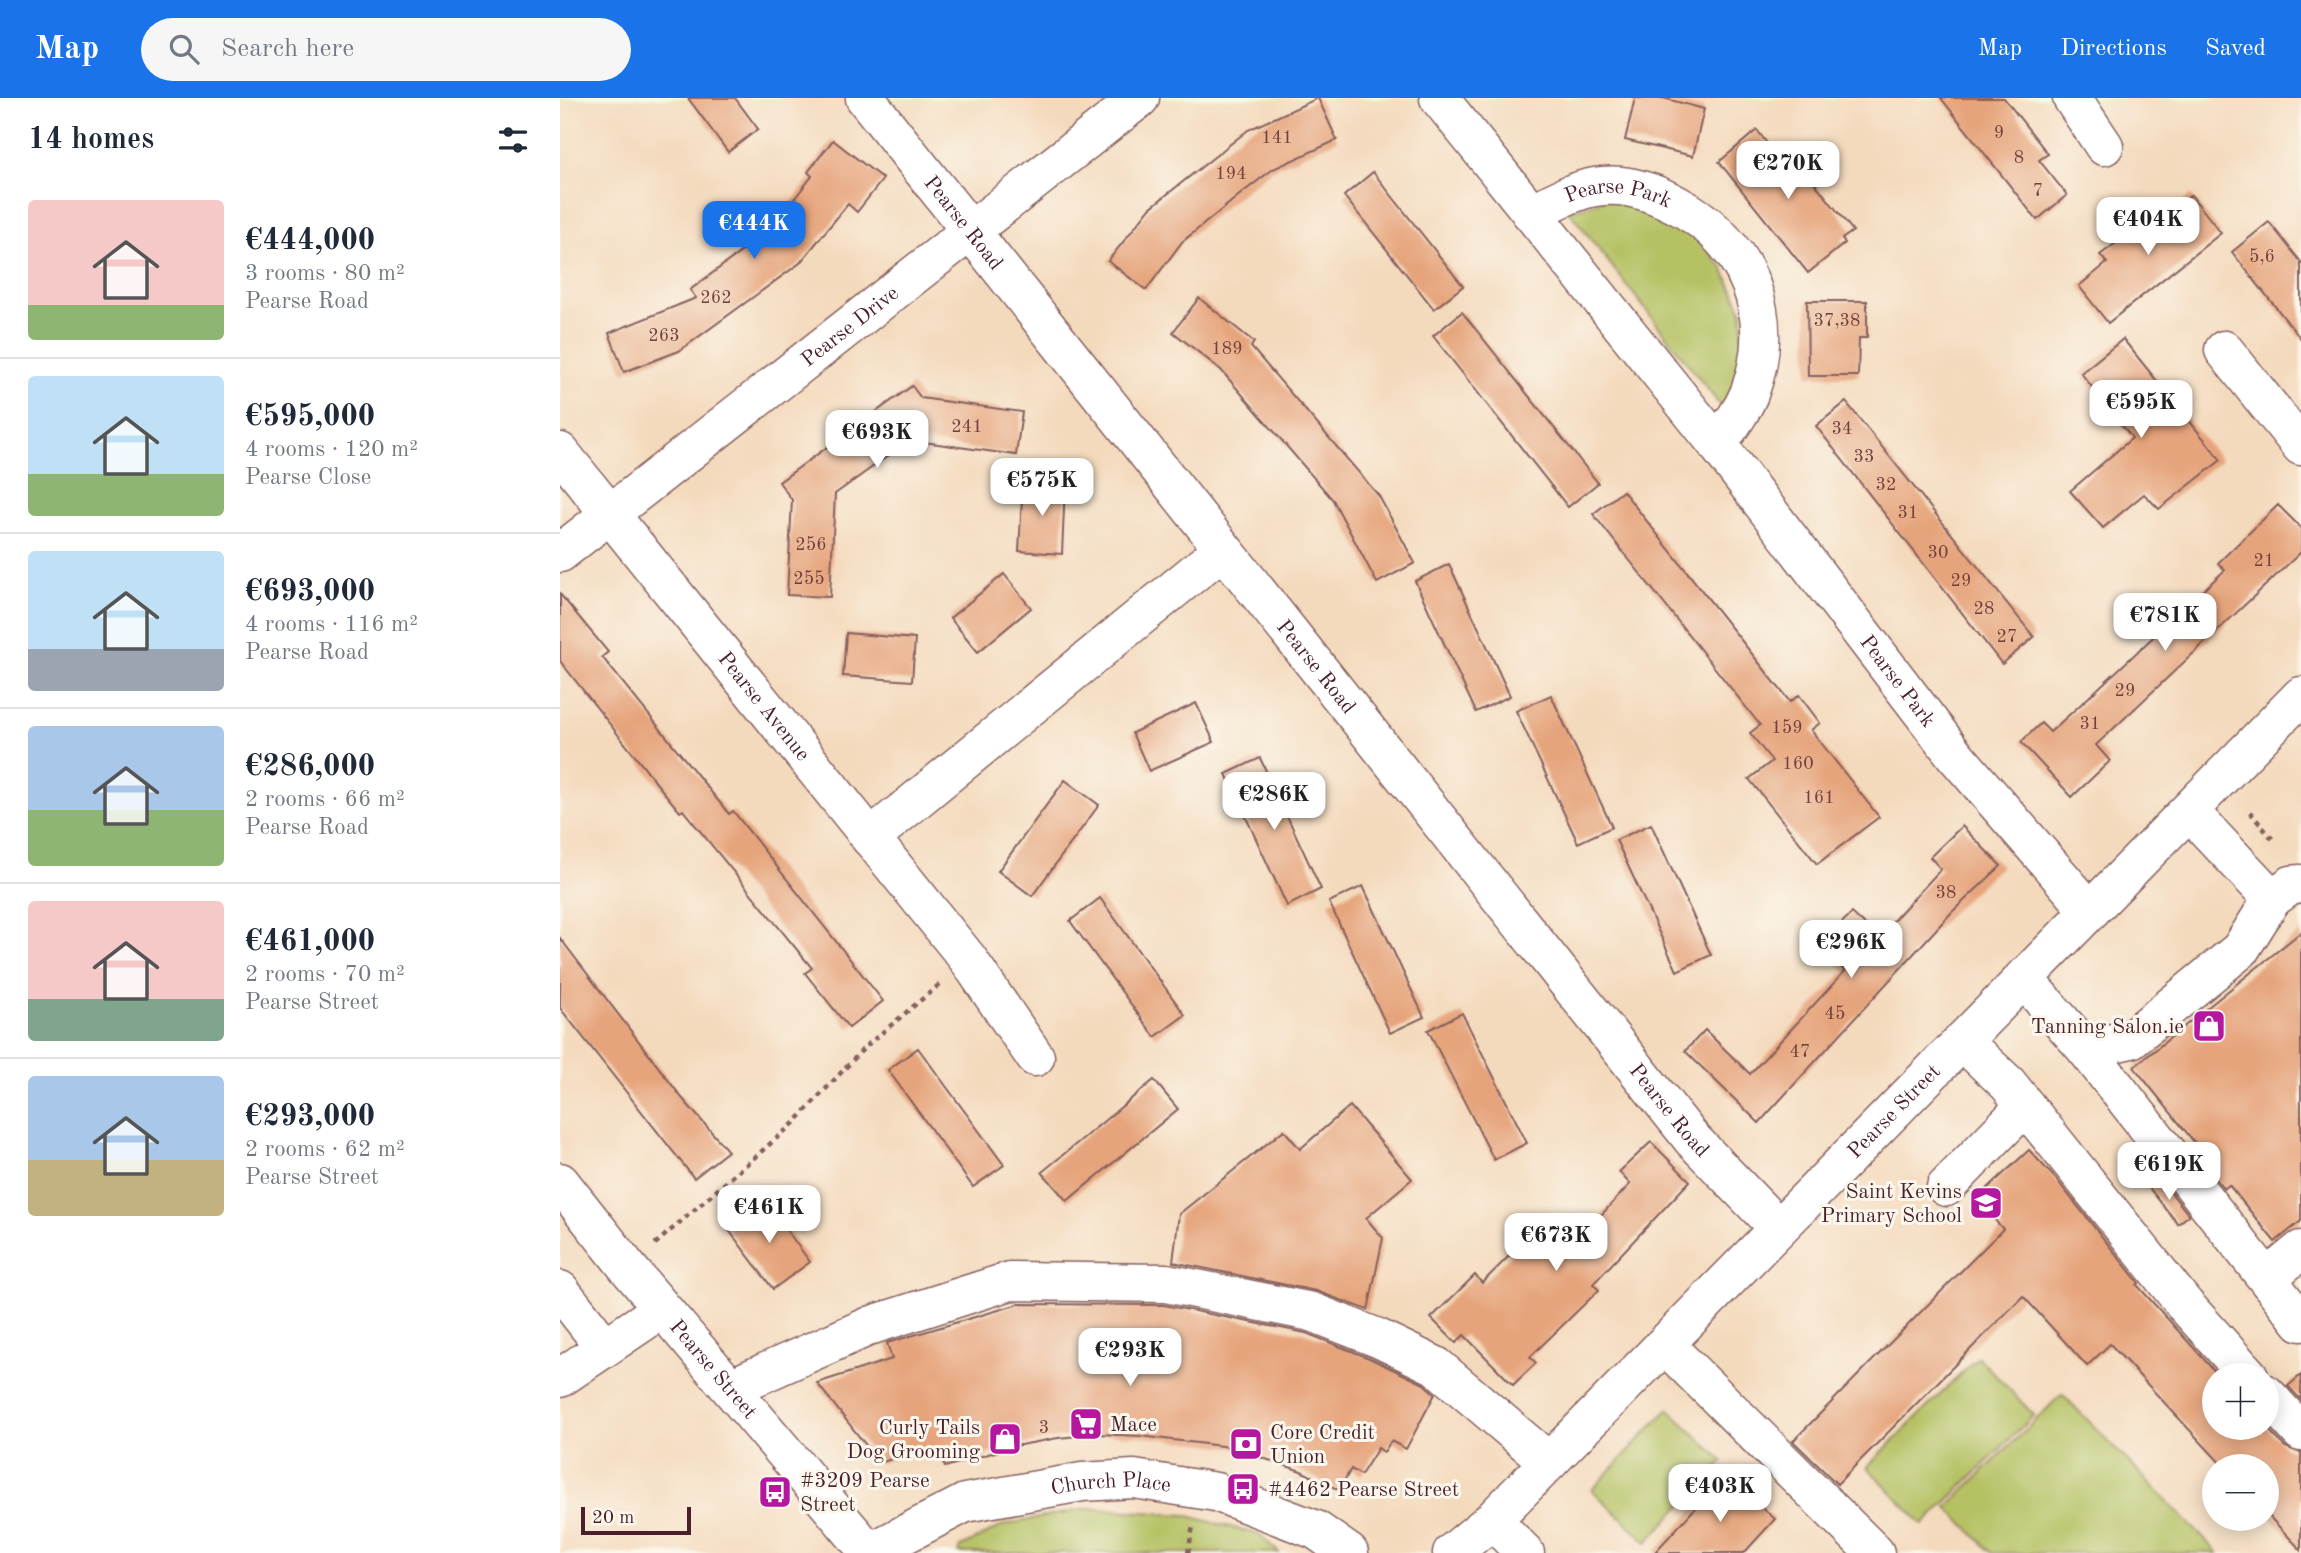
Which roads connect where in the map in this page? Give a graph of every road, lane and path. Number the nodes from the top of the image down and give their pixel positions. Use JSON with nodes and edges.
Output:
{"nodes":[{"id":1,"x":865,"y":98,"type":"edge"},
{"id":2,"x":1140,"y":98,"type":"edge"},
{"id":3,"x":1439,"y":98,"type":"edge"},
{"id":4,"x":2072,"y":98,"type":"edge"},
{"id":5,"x":2104,"y":146,"type":"dead end"},
{"id":6,"x":1531,"y":213,"type":"junction"},
{"id":7,"x":970,"y":231,"type":"junction"},
{"id":8,"x":2224,"y":350,"type":"dead end"},
{"id":9,"x":1717,"y":444,"type":"junction"},
{"id":10,"x":2301,"y":446,"type":"edge"},
{"id":11,"x":560,"y":452,"type":"edge"},
{"id":12,"x":610,"y":516,"type":"junction"},
{"id":13,"x":1222,"y":550,"type":"junction"},
{"id":14,"x":560,"y":553,"type":"edge"},
{"id":15,"x":2301,"y":696,"type":"edge"},
{"id":16,"x":2189,"y":811,"type":"junction"},
{"id":17,"x":870,"y":838,"type":"junction"},
{"id":18,"x":2287,"y":892,"type":"edge"},
{"id":19,"x":2090,"y":911,"type":"junction"},
{"id":20,"x":968,"y":960,"type":"junction"},
{"id":21,"x":2023,"y":978,"type":"junction"},
{"id":22,"x":1962,"y":1041,"type":"junction"},
{"id":23,"x":2086,"y":1049,"type":"junction"},
{"id":24,"x":1035,"y":1057,"type":"dead end"},
{"id":25,"x":2025,"y":1106,"type":"junction"},
{"id":26,"x":560,"y":1182,"type":"edge"},
{"id":27,"x":1946,"y":1187,"type":"dead end"},
{"id":28,"x":1778,"y":1228,"type":"junction"},
{"id":29,"x":2301,"y":1250,"type":"edge"},
{"id":30,"x":628,"y":1268,"type":"junction"},
{"id":31,"x":2267,"y":1278,"type":"junction"},
{"id":32,"x":560,"y":1290,"type":"edge"},
{"id":33,"x":662,"y":1309,"type":"junction"},
{"id":34,"x":2301,"y":1322,"type":"edge"},
{"id":35,"x":1665,"y":1345,"type":"junction"},
{"id":36,"x":604,"y":1346,"type":"junction"},
{"id":37,"x":2237,"y":1363,"type":"edge"},
{"id":38,"x":560,"y":1378,"type":"edge"},
{"id":39,"x":730,"y":1388,"type":"junction"},
{"id":40,"x":2279,"y":1408,"type":"edge"},
{"id":41,"x":2301,"y":1432,"type":"edge"},
{"id":42,"x":1549,"y":1462,"type":"junction"},
{"id":43,"x":1492,"y":1520,"type":"junction"},
{"id":44,"x":870,"y":1553,"type":"edge"},
{"id":45,"x":1349,"y":1553,"type":"edge"},
{"id":46,"x":1452,"y":1553,"type":"edge"},
{"id":47,"x":1525,"y":1553,"type":"edge"},
{"id":48,"x":1875,"y":1553,"type":"edge"}],
"edges":[{"from":1,"to":7,"type":"street","name":"Pearse Road"},
{"from":2,"to":7,"type":"street","name":"Pearse Drive"},
{"from":3,"to":6,"type":"street","name":"Pearse Park"},
{"from":4,"to":5,"type":"street"},
{"from":6,"to":9,"type":"street","name":"Pearse Park"},
{"from":6,"to":9,"type":"street","name":"Pearse Park"},
{"from":7,"to":12,"type":"street","name":"Pearse Drive"},
{"from":7,"to":13,"type":"street","name":"Pearse Road"},
{"from":8,"to":10,"type":"street"},
{"from":9,"to":19,"type":"street","name":"Pearse Park"},
{"from":11,"to":12,"type":"street","name":"Pearse Avenue"},
{"from":12,"to":14,"type":"street","name":"Pearse Drive"},
{"from":12,"to":17,"type":"street","name":"Pearse Avenue"},
{"from":13,"to":17,"type":"street"},
{"from":13,"to":28,"type":"street","name":"Pearse Road"},
{"from":15,"to":16,"type":"street","name":"Pearse Street"},
{"from":16,"to":18,"type":"street"},
{"from":16,"to":19,"type":"street","name":"Pearse Street"},
{"from":17,"to":20,"type":"street","name":"Pearse Avenue"},
{"from":18,"to":23,"type":"street"},
{"from":19,"to":21,"type":"street","name":"Pearse Street"},
{"from":20,"to":24,"type":"street","name":"Pearse Avenue"},
{"from":20,"to":30,"type":"path"},
{"from":21,"to":22,"type":"street","name":"Pearse Street"},
{"from":21,"to":23,"type":"street"},
{"from":22,"to":25,"type":"street"},
{"from":22,"to":28,"type":"street","name":"Pearse Street"},
{"from":23,"to":31,"type":"street"},
{"from":25,"to":27,"type":"street"},
{"from":25,"to":37,"type":"street"},
{"from":26,"to":30,"type":"street","name":"Pearse Street"},
{"from":28,"to":35,"type":"street","name":"Pearse Street"},
{"from":29,"to":31,"type":"street"},
{"from":30,"to":33,"type":"street","name":"Pearse Street"},
{"from":31,"to":34,"type":"street"},
{"from":32,"to":36,"type":"street"},
{"from":33,"to":36,"type":"street"},
{"from":33,"to":39,"type":"street","name":"Pearse Street"},
{"from":35,"to":42,"type":"street","name":"Pearse Street"},
{"from":35,"to":48,"type":"street"},
{"from":36,"to":38,"type":"street"},
{"from":39,"to":42,"type":"street"},
{"from":39,"to":44,"type":"street","name":"Pearse Street"},
{"from":40,"to":41,"type":"street"},
{"from":42,"to":43,"type":"street","name":"Pearse Street"},
{"from":43,"to":46,"type":"street","name":"Pearse Street"},
{"from":43,"to":47,"type":"street"},
{"from":44,"to":45,"type":"street","name":"Church Place"}]}
